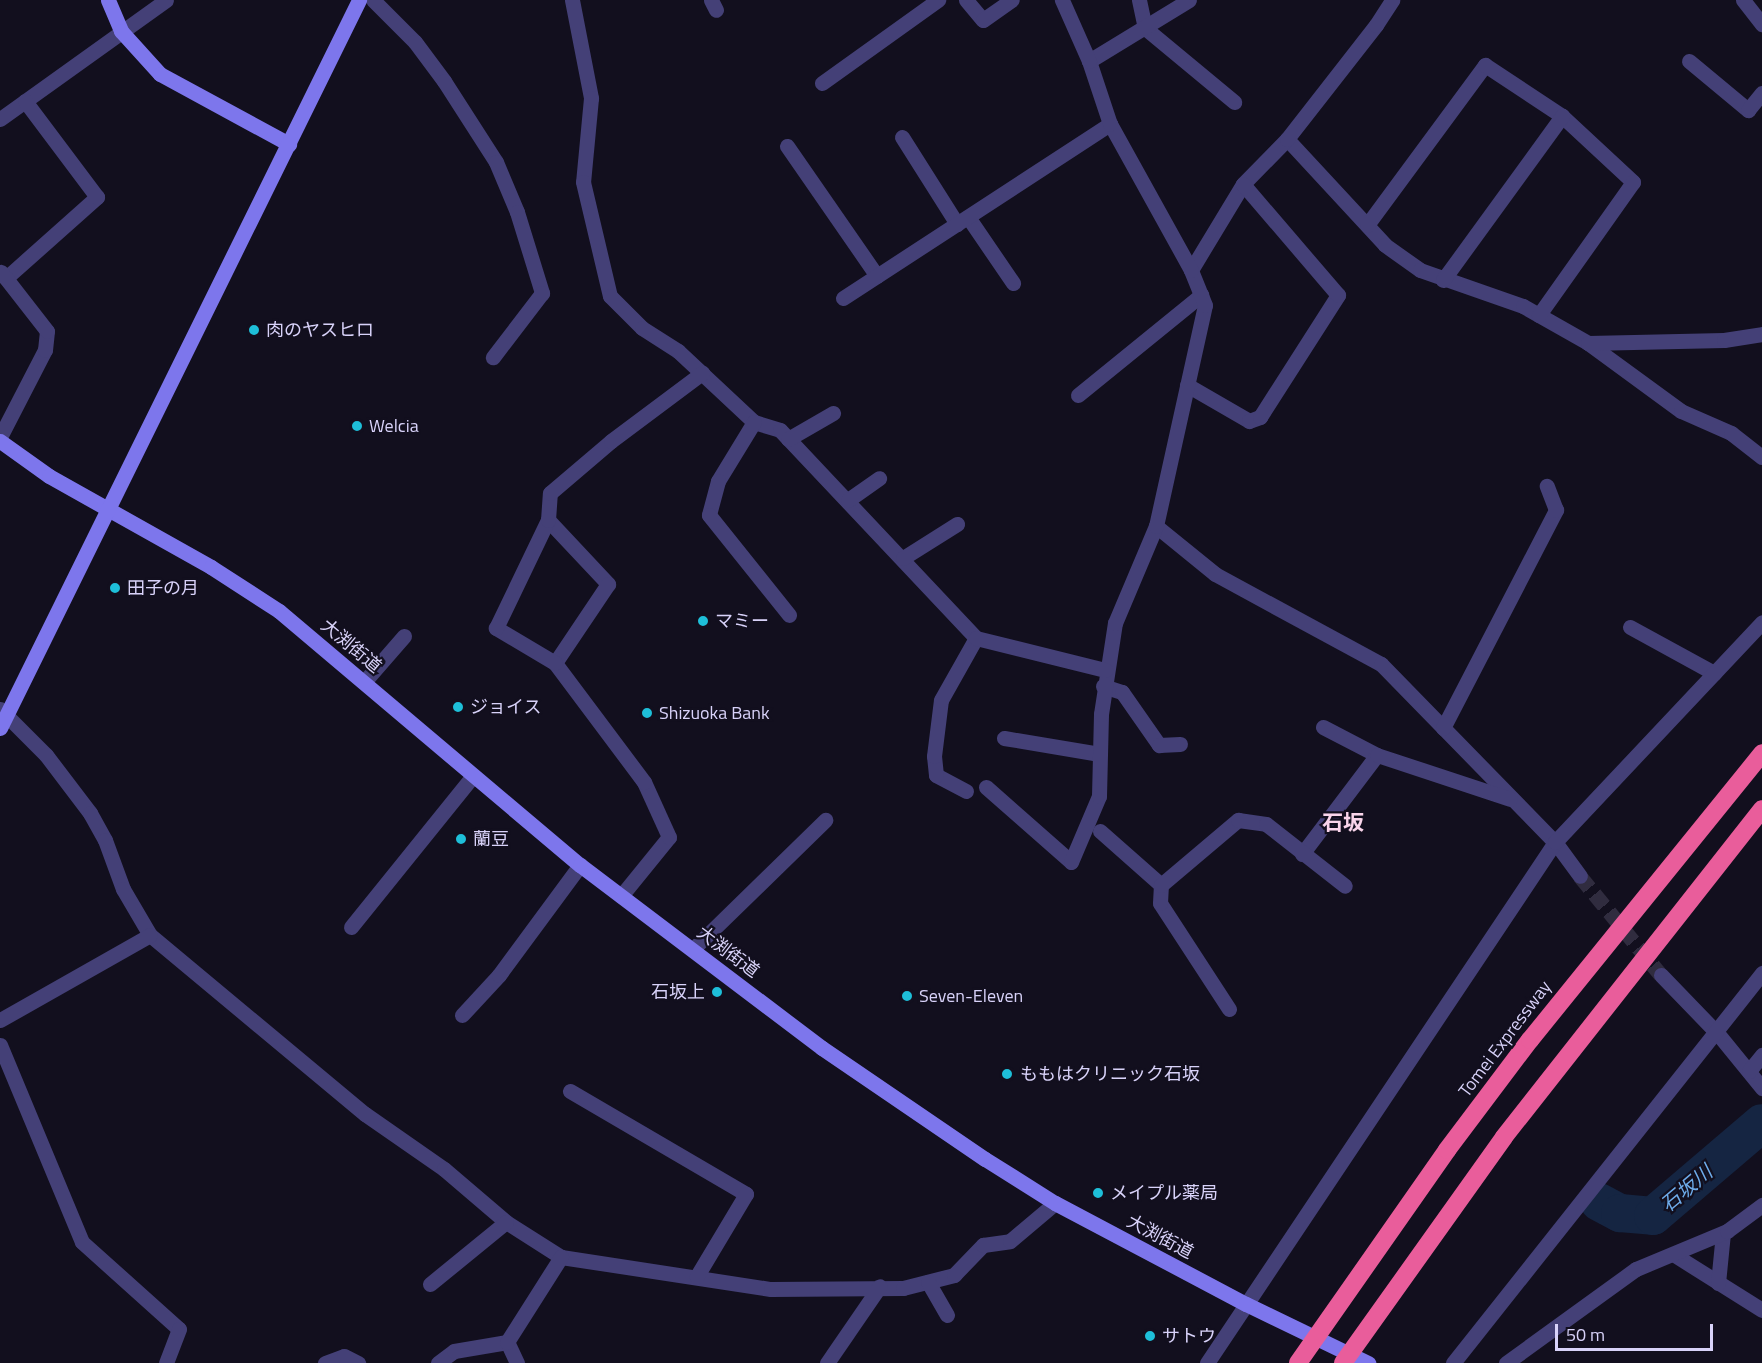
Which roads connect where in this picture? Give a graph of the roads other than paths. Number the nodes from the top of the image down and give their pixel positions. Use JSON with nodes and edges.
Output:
{"nodes":[{"id":1,"x":108,"y":0,"type":"edge"},
{"id":2,"x":166,"y":0,"type":"edge"},
{"id":3,"x":358,"y":0,"type":"edge"},
{"id":4,"x":373,"y":0,"type":"edge"},
{"id":5,"x":572,"y":0,"type":"edge"},
{"id":6,"x":938,"y":0,"type":"edge"},
{"id":7,"x":966,"y":0,"type":"edge"},
{"id":8,"x":1012,"y":0,"type":"edge"},
{"id":9,"x":1062,"y":0,"type":"edge"},
{"id":10,"x":1139,"y":0,"type":"edge"},
{"id":11,"x":1188,"y":0,"type":"edge"},
{"id":12,"x":1392,"y":0,"type":"edge"},
{"id":13,"x":1743,"y":0,"type":"edge"},
{"id":14,"x":1762,"y":24,"type":"edge"},
{"id":15,"x":1144,"y":28,"type":"junction"},
{"id":16,"x":121,"y":31,"type":"junction"},
{"id":17,"x":1089,"y":61,"type":"junction"},
{"id":18,"x":1689,"y":61,"type":"dead end"},
{"id":19,"x":822,"y":83,"type":"dead end"},
{"id":20,"x":1762,"y":93,"type":"edge"},
{"id":21,"x":26,"y":101,"type":"junction"},
{"id":22,"x":1234,"y":102,"type":"dead end"},
{"id":23,"x":1562,"y":116,"type":"junction"},
{"id":24,"x":0,"y":119,"type":"edge"},
{"id":25,"x":1110,"y":124,"type":"junction"},
{"id":26,"x":902,"y":137,"type":"dead end"},
{"id":27,"x":1287,"y":138,"type":"junction"},
{"id":28,"x":289,"y":144,"type":"junction"},
{"id":29,"x":787,"y":146,"type":"dead end"},
{"id":30,"x":1243,"y":184,"type":"junction"},
{"id":31,"x":962,"y":220,"type":"junction"},
{"id":32,"x":1367,"y":225,"type":"junction"},
{"id":33,"x":1191,"y":270,"type":"junction"},
{"id":34,"x":3,"y":275,"type":"edge"},
{"id":35,"x":877,"y":276,"type":"junction"},
{"id":36,"x":1443,"y":280,"type":"junction"},
{"id":37,"x":1013,"y":283,"type":"dead end"},
{"id":38,"x":1201,"y":295,"type":"junction"},
{"id":39,"x":843,"y":298,"type":"dead end"},
{"id":40,"x":1539,"y":315,"type":"junction"},
{"id":41,"x":1762,"y":334,"type":"edge"},
{"id":42,"x":1588,"y":343,"type":"junction"},
{"id":43,"x":493,"y":357,"type":"dead end"},
{"id":44,"x":702,"y":373,"type":"junction"},
{"id":45,"x":1187,"y":385,"type":"junction"},
{"id":46,"x":1078,"y":395,"type":"dead end"},
{"id":47,"x":834,"y":413,"type":"dead end"},
{"id":48,"x":754,"y":422,"type":"junction"},
{"id":49,"x":0,"y":439,"type":"edge"},
{"id":50,"x":788,"y":439,"type":"junction"},
{"id":51,"x":1762,"y":457,"type":"edge"},
{"id":52,"x":879,"y":478,"type":"dead end"},
{"id":53,"x":1547,"y":486,"type":"dead end"},
{"id":54,"x":848,"y":500,"type":"junction"},
{"id":55,"x":106,"y":508,"type":"junction"},
{"id":56,"x":548,"y":520,"type":"junction"},
{"id":57,"x":957,"y":524,"type":"dead end"},
{"id":58,"x":1156,"y":526,"type":"junction"},
{"id":59,"x":903,"y":558,"type":"junction"},
{"id":60,"x":789,"y":615,"type":"dead end"},
{"id":61,"x":1762,"y":622,"type":"edge"},
{"id":62,"x":1630,"y":627,"type":"dead end"},
{"id":63,"x":404,"y":636,"type":"dead end"},
{"id":64,"x":976,"y":638,"type":"junction"},
{"id":65,"x":555,"y":663,"type":"junction"},
{"id":66,"x":1105,"y":670,"type":"junction"},
{"id":67,"x":1714,"y":673,"type":"junction"},
{"id":68,"x":363,"y":682,"type":"junction"},
{"id":69,"x":1103,"y":686,"type":"junction"},
{"id":70,"x":2,"y":717,"type":"edge"},
{"id":71,"x":1323,"y":727,"type":"dead end"},
{"id":72,"x":1443,"y":728,"type":"junction"},
{"id":73,"x":1004,"y":738,"type":"dead end"},
{"id":74,"x":1180,"y":744,"type":"dead end"},
{"id":75,"x":1762,"y":753,"type":"edge"},
{"id":76,"x":1100,"y":754,"type":"junction"},
{"id":77,"x":1377,"y":755,"type":"junction"},
{"id":78,"x":473,"y":776,"type":"junction"},
{"id":79,"x":986,"y":787,"type":"dead end"},
{"id":80,"x":966,"y":791,"type":"dead end"},
{"id":81,"x":1513,"y":800,"type":"junction"},
{"id":82,"x":1762,"y":809,"type":"edge"},
{"id":83,"x":825,"y":820,"type":"dead end"},
{"id":84,"x":1100,"y":831,"type":"dead end"},
{"id":85,"x":1555,"y":842,"type":"junction"},
{"id":86,"x":1302,"y":854,"type":"junction"},
{"id":87,"x":580,"y":865,"type":"junction"},
{"id":88,"x":1580,"y":876,"type":"tunnel mouth"},
{"id":89,"x":1161,"y":885,"type":"junction"},
{"id":90,"x":1345,"y":886,"type":"dead end"},
{"id":91,"x":621,"y":896,"type":"junction"},
{"id":92,"x":351,"y":927,"type":"dead end"},
{"id":93,"x":150,"y":935,"type":"junction"},
{"id":94,"x":693,"y":950,"type":"junction"},
{"id":95,"x":1762,"y":974,"type":"edge"},
{"id":96,"x":1660,"y":975,"type":"tunnel mouth"},
{"id":97,"x":1229,"y":1009,"type":"dead end"},
{"id":98,"x":462,"y":1015,"type":"dead end"},
{"id":99,"x":0,"y":1020,"type":"edge"},
{"id":100,"x":1718,"y":1034,"type":"junction"},
{"id":101,"x":0,"y":1045,"type":"edge"},
{"id":102,"x":1762,"y":1055,"type":"edge"},
{"id":103,"x":1749,"y":1071,"type":"junction"},
{"id":104,"x":1762,"y":1088,"type":"edge"},
{"id":105,"x":570,"y":1091,"type":"dead end"},
{"id":106,"x":1055,"y":1203,"type":"junction"},
{"id":107,"x":1762,"y":1205,"type":"edge"},
{"id":108,"x":506,"y":1222,"type":"junction"},
{"id":109,"x":1723,"y":1233,"type":"junction"},
{"id":110,"x":1673,"y":1254,"type":"junction"},
{"id":111,"x":561,"y":1257,"type":"junction"},
{"id":112,"x":697,"y":1276,"type":"junction"},
{"id":113,"x":928,"y":1282,"type":"junction"},
{"id":114,"x":1718,"y":1283,"type":"junction"},
{"id":115,"x":430,"y":1284,"type":"dead end"},
{"id":116,"x":880,"y":1286,"type":"junction"},
{"id":117,"x":1402,"y":1288,"type":"junction"},
{"id":118,"x":1246,"y":1304,"type":"junction"},
{"id":119,"x":1762,"y":1310,"type":"edge"},
{"id":120,"x":947,"y":1315,"type":"dead end"},
{"id":121,"x":507,"y":1342,"type":"junction"},
{"id":122,"x":166,"y":1363,"type":"edge"},
{"id":123,"x":325,"y":1363,"type":"edge"},
{"id":124,"x":358,"y":1363,"type":"edge"},
{"id":125,"x":438,"y":1363,"type":"edge"},
{"id":126,"x":517,"y":1363,"type":"edge"},
{"id":127,"x":827,"y":1363,"type":"edge"},
{"id":128,"x":1208,"y":1363,"type":"edge"},
{"id":129,"x":1298,"y":1363,"type":"edge"},
{"id":130,"x":1343,"y":1363,"type":"edge"},
{"id":131,"x":1358,"y":1363,"type":"edge"},
{"id":132,"x":1368,"y":1363,"type":"edge"},
{"id":133,"x":1453,"y":1363,"type":"edge"},
{"id":134,"x":1506,"y":1363,"type":"edge"}],
"edges":[{"from":1,"to":16,"type":"street"},
{"from":2,"to":16,"type":"street"},
{"from":3,"to":28,"type":"street"},
{"from":4,"to":43,"type":"street"},
{"from":5,"to":44,"type":"street"},
{"from":6,"to":19,"type":"street"},
{"from":7,"to":8,"type":"street"},
{"from":9,"to":17,"type":"street"},
{"from":10,"to":15,"type":"street"},
{"from":11,"to":15,"type":"street"},
{"from":12,"to":27,"type":"street"},
{"from":13,"to":14,"type":"street"},
{"from":15,"to":17,"type":"street"},
{"from":15,"to":22,"type":"street"},
{"from":16,"to":21,"type":"street"},
{"from":16,"to":28,"type":"street"},
{"from":17,"to":25,"type":"street"},
{"from":18,"to":20,"type":"street"},
{"from":21,"to":24,"type":"street"},
{"from":21,"to":34,"type":"street"},
{"from":23,"to":32,"type":"street"},
{"from":23,"to":36,"type":"street"},
{"from":23,"to":40,"type":"street"},
{"from":25,"to":31,"type":"street"},
{"from":25,"to":33,"type":"street"},
{"from":26,"to":31,"type":"street"},
{"from":27,"to":30,"type":"street"},
{"from":27,"to":32,"type":"street"},
{"from":28,"to":55,"type":"street"},
{"from":29,"to":35,"type":"street"},
{"from":30,"to":33,"type":"street"},
{"from":30,"to":45,"type":"street"},
{"from":31,"to":35,"type":"street"},
{"from":31,"to":37,"type":"street"},
{"from":32,"to":36,"type":"street"},
{"from":33,"to":38,"type":"street"},
{"from":34,"to":49,"type":"street"},
{"from":35,"to":39,"type":"street"},
{"from":36,"to":40,"type":"street"},
{"from":38,"to":45,"type":"street"},
{"from":38,"to":46,"type":"street"},
{"from":40,"to":42,"type":"street"},
{"from":41,"to":42,"type":"street"},
{"from":42,"to":51,"type":"street"},
{"from":44,"to":48,"type":"street"},
{"from":44,"to":56,"type":"street"},
{"from":45,"to":58,"type":"street"},
{"from":47,"to":50,"type":"street"},
{"from":48,"to":50,"type":"street"},
{"from":48,"to":60,"type":"street"},
{"from":49,"to":55,"type":"street","name":"大渕街道"},
{"from":50,"to":54,"type":"street"},
{"from":52,"to":54,"type":"street"},
{"from":53,"to":72,"type":"street"},
{"from":54,"to":59,"type":"street"},
{"from":55,"to":68,"type":"street","name":"大渕街道"},
{"from":55,"to":70,"type":"street"},
{"from":56,"to":65,"type":"street"},
{"from":56,"to":65,"type":"street"},
{"from":57,"to":59,"type":"street"},
{"from":58,"to":66,"type":"street"},
{"from":58,"to":72,"type":"street"},
{"from":59,"to":64,"type":"street"},
{"from":61,"to":67,"type":"street"},
{"from":62,"to":67,"type":"street"},
{"from":63,"to":68,"type":"street"},
{"from":64,"to":66,"type":"street"},
{"from":64,"to":80,"type":"street"},
{"from":65,"to":91,"type":"street"},
{"from":66,"to":69,"type":"street"},
{"from":67,"to":85,"type":"street"},
{"from":68,"to":78,"type":"street","name":"大渕街道"},
{"from":69,"to":74,"type":"street"},
{"from":69,"to":76,"type":"street"},
{"from":70,"to":93,"type":"street"},
{"from":71,"to":77,"type":"street"},
{"from":72,"to":81,"type":"street"},
{"from":73,"to":76,"type":"street"},
{"from":75,"to":129,"type":"highway","name":"Tomei Expressway"},
{"from":76,"to":79,"type":"street"},
{"from":77,"to":81,"type":"street"},
{"from":77,"to":86,"type":"street"},
{"from":78,"to":87,"type":"street","name":"大渕街道"},
{"from":78,"to":92,"type":"street"},
{"from":81,"to":85,"type":"street"},
{"from":82,"to":117,"type":"highway"},
{"from":83,"to":94,"type":"street"},
{"from":84,"to":89,"type":"street"},
{"from":85,"to":88,"type":"street"},
{"from":85,"to":118,"type":"street"},
{"from":86,"to":89,"type":"street"},
{"from":86,"to":90,"type":"street"},
{"from":87,"to":91,"type":"street","name":"大渕街道"},
{"from":87,"to":98,"type":"street"},
{"from":89,"to":97,"type":"street"},
{"from":91,"to":94,"type":"street","name":"大渕街道"},
{"from":93,"to":99,"type":"street"},
{"from":93,"to":108,"type":"street"},
{"from":94,"to":106,"type":"street","name":"大渕街道"},
{"from":95,"to":100,"type":"street"},
{"from":96,"to":100,"type":"street"},
{"from":100,"to":103,"type":"street"},
{"from":100,"to":133,"type":"street"},
{"from":101,"to":122,"type":"street"},
{"from":102,"to":103,"type":"street"},
{"from":103,"to":104,"type":"street"},
{"from":105,"to":112,"type":"street"},
{"from":106,"to":113,"type":"street"},
{"from":106,"to":118,"type":"street","name":"大渕街道"},
{"from":107,"to":109,"type":"street"},
{"from":108,"to":111,"type":"street"},
{"from":108,"to":115,"type":"street"},
{"from":109,"to":110,"type":"street"},
{"from":109,"to":114,"type":"street"},
{"from":110,"to":114,"type":"street"},
{"from":110,"to":134,"type":"street"},
{"from":111,"to":112,"type":"street"},
{"from":111,"to":121,"type":"street"},
{"from":112,"to":116,"type":"street"},
{"from":113,"to":116,"type":"street"},
{"from":113,"to":120,"type":"street"},
{"from":114,"to":119,"type":"street"},
{"from":116,"to":127,"type":"street"},
{"from":117,"to":130,"type":"highway"},
{"from":117,"to":131,"type":"highway"},
{"from":118,"to":128,"type":"street"},
{"from":118,"to":132,"type":"street","name":"大渕街道"},
{"from":121,"to":125,"type":"street"},
{"from":121,"to":126,"type":"street"},
{"from":123,"to":124,"type":"street"}]}
